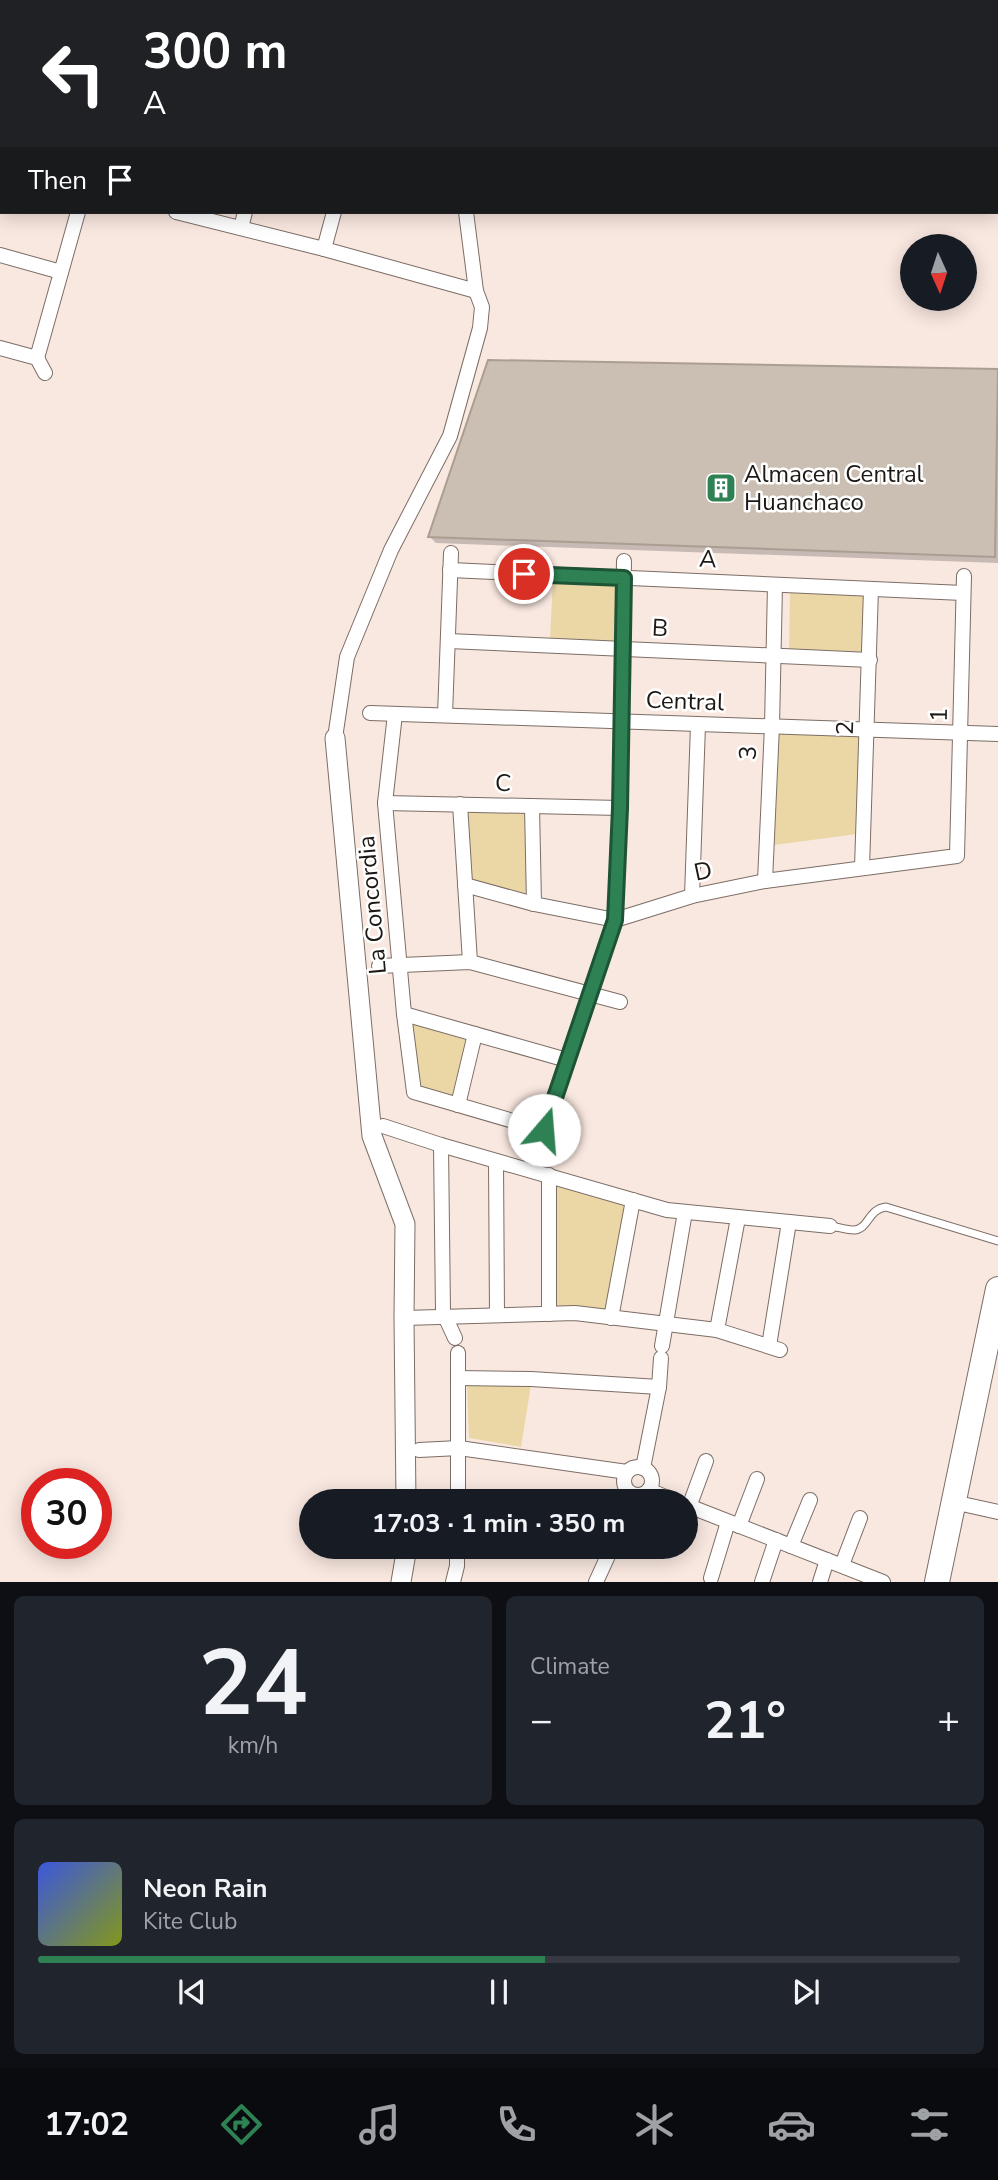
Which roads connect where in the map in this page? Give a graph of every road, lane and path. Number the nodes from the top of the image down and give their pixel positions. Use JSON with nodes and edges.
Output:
{"nodes":[{"id":1,"x":77,"y":214,"type":"edge"},
{"id":2,"x":184,"y":214,"type":"edge"},
{"id":3,"x":245,"y":214,"type":"edge"},
{"id":4,"x":333,"y":214,"type":"edge"},
{"id":5,"x":466,"y":214,"type":"edge"},
{"id":6,"x":241,"y":228,"type":"junction"},
{"id":7,"x":324,"y":249,"type":"junction"},
{"id":8,"x":0,"y":255,"type":"edge"},
{"id":9,"x":61,"y":272,"type":"junction"},
{"id":10,"x":476,"y":291,"type":"junction"},
{"id":11,"x":0,"y":348,"type":"edge"},
{"id":12,"x":37,"y":358,"type":"junction"},
{"id":13,"x":45,"y":373,"type":"dead end"},
{"id":14,"x":451,"y":553,"type":"dead end"},
{"id":15,"x":624,"y":561,"type":"dead end"},
{"id":16,"x":450,"y":570,"type":"junction"},
{"id":17,"x":964,"y":576,"type":"dead end"},
{"id":18,"x":624,"y":578,"type":"junction"},
{"id":19,"x":775,"y":585,"type":"junction"},
{"id":20,"x":871,"y":589,"type":"junction"},
{"id":21,"x":963,"y":593,"type":"junction"},
{"id":22,"x":449,"y":641,"type":"junction"},
{"id":23,"x":622,"y":649,"type":"junction"},
{"id":24,"x":774,"y":656,"type":"junction"},
{"id":25,"x":870,"y":660,"type":"junction"},
{"id":26,"x":370,"y":713,"type":"dead end"},
{"id":27,"x":395,"y":714,"type":"junction"},
{"id":28,"x":445,"y":715,"type":"junction"},
{"id":29,"x":621,"y":722,"type":"junction"},
{"id":30,"x":698,"y":725,"type":"junction"},
{"id":31,"x":772,"y":726,"type":"junction"},
{"id":32,"x":867,"y":729,"type":"junction"},
{"id":33,"x":961,"y":732,"type":"junction"},
{"id":34,"x":998,"y":734,"type":"edge"},
{"id":35,"x":335,"y":738,"type":"joint"},
{"id":36,"x":385,"y":803,"type":"junction"},
{"id":37,"x":460,"y":804,"type":"junction"},
{"id":38,"x":532,"y":806,"type":"junction"},
{"id":39,"x":620,"y":808,"type":"junction"},
{"id":40,"x":957,"y":856,"type":"joint"},
{"id":41,"x":862,"y":868,"type":"junction"},
{"id":42,"x":765,"y":881,"type":"junction"},
{"id":43,"x":465,"y":884,"type":"junction"},
{"id":44,"x":692,"y":896,"type":"junction"},
{"id":45,"x":534,"y":904,"type":"junction"},
{"id":46,"x":615,"y":920,"type":"junction"},
{"id":47,"x":470,"y":962,"type":"junction"},
{"id":48,"x":400,"y":965,"type":"junction"},
{"id":49,"x":379,"y":966,"type":"dead end"},
{"id":50,"x":590,"y":994,"type":"junction"},
{"id":51,"x":621,"y":1002,"type":"dead end"},
{"id":52,"x":404,"y":1014,"type":"junction"},
{"id":53,"x":475,"y":1034,"type":"junction"},
{"id":54,"x":567,"y":1060,"type":"junction"},
{"id":55,"x":458,"y":1105,"type":"junction"},
{"id":56,"x":383,"y":1126,"type":"dead end"},
{"id":57,"x":544,"y":1130,"type":"junction"},
{"id":58,"x":568,"y":1140,"type":"dead end"},
{"id":59,"x":441,"y":1145,"type":"junction"},
{"id":60,"x":496,"y":1161,"type":"junction"},
{"id":61,"x":549,"y":1175,"type":"junction"},
{"id":62,"x":633,"y":1200,"type":"junction"},
{"id":63,"x":685,"y":1212,"type":"junction"},
{"id":64,"x":738,"y":1218,"type":"junction"},
{"id":65,"x":789,"y":1222,"type":"junction"},
{"id":66,"x":830,"y":1226,"type":"joint"},
{"id":67,"x":998,"y":1241,"type":"edge"},
{"id":68,"x":998,"y":1289,"type":"edge"},
{"id":69,"x":549,"y":1314,"type":"junction"},
{"id":70,"x":497,"y":1315,"type":"junction"},
{"id":71,"x":445,"y":1317,"type":"junction"},
{"id":72,"x":404,"y":1318,"type":"junction"},
{"id":73,"x":611,"y":1318,"type":"junction"},
{"id":74,"x":665,"y":1324,"type":"junction"},
{"id":75,"x":717,"y":1330,"type":"junction"},
{"id":76,"x":455,"y":1338,"type":"dead end"},
{"id":77,"x":458,"y":1353,"type":"dead end"},
{"id":78,"x":458,"y":1378,"type":"junction"},
{"id":79,"x":659,"y":1387,"type":"junction"},
{"id":80,"x":459,"y":1448,"type":"junction"},
{"id":81,"x":419,"y":1450,"type":"dead end"},
{"id":82,"x":706,"y":1461,"type":"dead end"},
{"id":83,"x":643,"y":1468,"type":"junction"},
{"id":84,"x":626,"y":1472,"type":"junction"},
{"id":85,"x":757,"y":1479,"type":"dead end"},
{"id":86,"x":406,"y":1489,"type":"edge"},
{"id":87,"x":458,"y":1489,"type":"edge"},
{"id":88,"x":627,"y":1489,"type":"edge"},
{"id":89,"x":649,"y":1489,"type":"edge"},
{"id":90,"x":692,"y":1489,"type":"edge"},
{"id":91,"x":810,"y":1500,"type":"dead end"},
{"id":92,"x":954,"y":1502,"type":"junction"},
{"id":93,"x":698,"y":1510,"type":"edge"},
{"id":94,"x":998,"y":1512,"type":"edge"},
{"id":95,"x":860,"y":1518,"type":"dead end"},
{"id":96,"x":734,"y":1524,"type":"junction"},
{"id":97,"x":776,"y":1541,"type":"junction"},
{"id":98,"x":791,"y":1546,"type":"junction"},
{"id":99,"x":405,"y":1559,"type":"edge"},
{"id":100,"x":457,"y":1559,"type":"edge"},
{"id":101,"x":606,"y":1559,"type":"edge"},
{"id":102,"x":827,"y":1560,"type":"junction"},
{"id":103,"x":842,"y":1565,"type":"junction"},
{"id":104,"x":711,"y":1578,"type":"dead end"},
{"id":105,"x":401,"y":1581,"type":"edge"},
{"id":106,"x":453,"y":1581,"type":"edge"},
{"id":107,"x":596,"y":1581,"type":"edge"},
{"id":108,"x":762,"y":1581,"type":"edge"},
{"id":109,"x":820,"y":1581,"type":"edge"},
{"id":110,"x":883,"y":1581,"type":"edge"},
{"id":111,"x":937,"y":1581,"type":"edge"}],
"edges":[{"from":1,"to":9,"type":"street"},
{"from":2,"to":6,"type":"street"},
{"from":3,"to":6,"type":"street"},
{"from":4,"to":7,"type":"street"},
{"from":5,"to":10,"type":"street"},
{"from":6,"to":7,"type":"street"},
{"from":7,"to":10,"type":"street"},
{"from":8,"to":9,"type":"street"},
{"from":9,"to":12,"type":"street"},
{"from":10,"to":35,"type":"street"},
{"from":11,"to":12,"type":"street"},
{"from":12,"to":13,"type":"street"},
{"from":14,"to":16,"type":"street"},
{"from":15,"to":18,"type":"street"},
{"from":16,"to":18,"type":"street","name":"A"},
{"from":16,"to":22,"type":"street"},
{"from":17,"to":21,"type":"street","name":"1"},
{"from":18,"to":19,"type":"street","name":"A"},
{"from":18,"to":23,"type":"street"},
{"from":19,"to":20,"type":"street","name":"A"},
{"from":19,"to":24,"type":"street","name":"3"},
{"from":20,"to":21,"type":"street","name":"A"},
{"from":20,"to":25,"type":"street","name":"2"},
{"from":21,"to":33,"type":"street","name":"1"},
{"from":22,"to":23,"type":"street","name":"B"},
{"from":22,"to":28,"type":"street"},
{"from":23,"to":24,"type":"street","name":"B"},
{"from":23,"to":29,"type":"street"},
{"from":24,"to":25,"type":"street","name":"B"},
{"from":24,"to":31,"type":"street","name":"3"},
{"from":25,"to":32,"type":"street","name":"2"},
{"from":26,"to":27,"type":"street","name":"Central"},
{"from":27,"to":28,"type":"street","name":"Central"},
{"from":27,"to":36,"type":"street","name":"La Concordia"},
{"from":28,"to":29,"type":"street","name":"Central"},
{"from":29,"to":30,"type":"street","name":"Central"},
{"from":29,"to":39,"type":"street"},
{"from":30,"to":31,"type":"street","name":"Central"},
{"from":30,"to":44,"type":"street"},
{"from":31,"to":32,"type":"street","name":"Central"},
{"from":31,"to":42,"type":"street","name":"3"},
{"from":32,"to":33,"type":"street","name":"Central"},
{"from":32,"to":41,"type":"street","name":"2"},
{"from":33,"to":34,"type":"street","name":"Central"},
{"from":33,"to":40,"type":"street","name":"1"},
{"from":35,"to":72,"type":"street"},
{"from":36,"to":37,"type":"street","name":"C"},
{"from":36,"to":48,"type":"street","name":"La Concordia"},
{"from":37,"to":38,"type":"street","name":"C"},
{"from":37,"to":43,"type":"street"},
{"from":38,"to":39,"type":"street","name":"C"},
{"from":38,"to":45,"type":"street"},
{"from":39,"to":46,"type":"street"},
{"from":40,"to":41,"type":"street","name":"D"},
{"from":41,"to":42,"type":"street","name":"D"},
{"from":42,"to":44,"type":"street","name":"D"},
{"from":43,"to":45,"type":"street","name":"D"},
{"from":43,"to":47,"type":"street"},
{"from":44,"to":46,"type":"street","name":"D"},
{"from":45,"to":46,"type":"street","name":"D"},
{"from":46,"to":50,"type":"street"},
{"from":47,"to":48,"type":"street"},
{"from":47,"to":50,"type":"street"},
{"from":48,"to":49,"type":"street"},
{"from":48,"to":52,"type":"street","name":"La Concordia"},
{"from":50,"to":51,"type":"street"},
{"from":50,"to":54,"type":"street"},
{"from":52,"to":53,"type":"street"},
{"from":52,"to":55,"type":"street","name":"La Concordia"},
{"from":53,"to":54,"type":"street"},
{"from":53,"to":55,"type":"street"},
{"from":54,"to":57,"type":"street"},
{"from":55,"to":57,"type":"street"},
{"from":56,"to":59,"type":"street"},
{"from":57,"to":58,"type":"street"},
{"from":59,"to":60,"type":"street"},
{"from":59,"to":71,"type":"street"},
{"from":60,"to":61,"type":"street"},
{"from":60,"to":70,"type":"street"},
{"from":61,"to":62,"type":"street"},
{"from":61,"to":69,"type":"street"},
{"from":62,"to":63,"type":"street"},
{"from":62,"to":73,"type":"street"},
{"from":63,"to":64,"type":"street"},
{"from":63,"to":74,"type":"street"},
{"from":64,"to":65,"type":"street"},
{"from":64,"to":75,"type":"street"},
{"from":65,"to":66,"type":"street"},
{"from":65,"to":75,"type":"street"},
{"from":66,"to":67,"type":"lane"},
{"from":68,"to":92,"type":"highway"},
{"from":69,"to":70,"type":"street"},
{"from":69,"to":73,"type":"street"},
{"from":70,"to":71,"type":"street"},
{"from":71,"to":72,"type":"street"},
{"from":71,"to":76,"type":"street"},
{"from":72,"to":86,"type":"street"},
{"from":73,"to":74,"type":"street"},
{"from":74,"to":75,"type":"street"},
{"from":74,"to":79,"type":"street"},
{"from":77,"to":78,"type":"street"},
{"from":78,"to":79,"type":"street"},
{"from":78,"to":80,"type":"street"},
{"from":79,"to":83,"type":"street"},
{"from":80,"to":81,"type":"street"},
{"from":80,"to":84,"type":"street"},
{"from":80,"to":87,"type":"street"},
{"from":82,"to":90,"type":"street"},
{"from":83,"to":84,"type":"street"},
{"from":83,"to":89,"type":"street"},
{"from":84,"to":88,"type":"street"},
{"from":85,"to":96,"type":"street"},
{"from":91,"to":98,"type":"street"},
{"from":92,"to":94,"type":"street"},
{"from":92,"to":111,"type":"highway"},
{"from":93,"to":96,"type":"street"},
{"from":95,"to":103,"type":"street"},
{"from":96,"to":97,"type":"street"},
{"from":96,"to":104,"type":"street"},
{"from":97,"to":98,"type":"street"},
{"from":97,"to":108,"type":"street"},
{"from":98,"to":102,"type":"street"},
{"from":99,"to":105,"type":"street"},
{"from":100,"to":106,"type":"street"},
{"from":101,"to":107,"type":"street"},
{"from":102,"to":103,"type":"street"},
{"from":102,"to":109,"type":"street"},
{"from":103,"to":110,"type":"street"}]}
